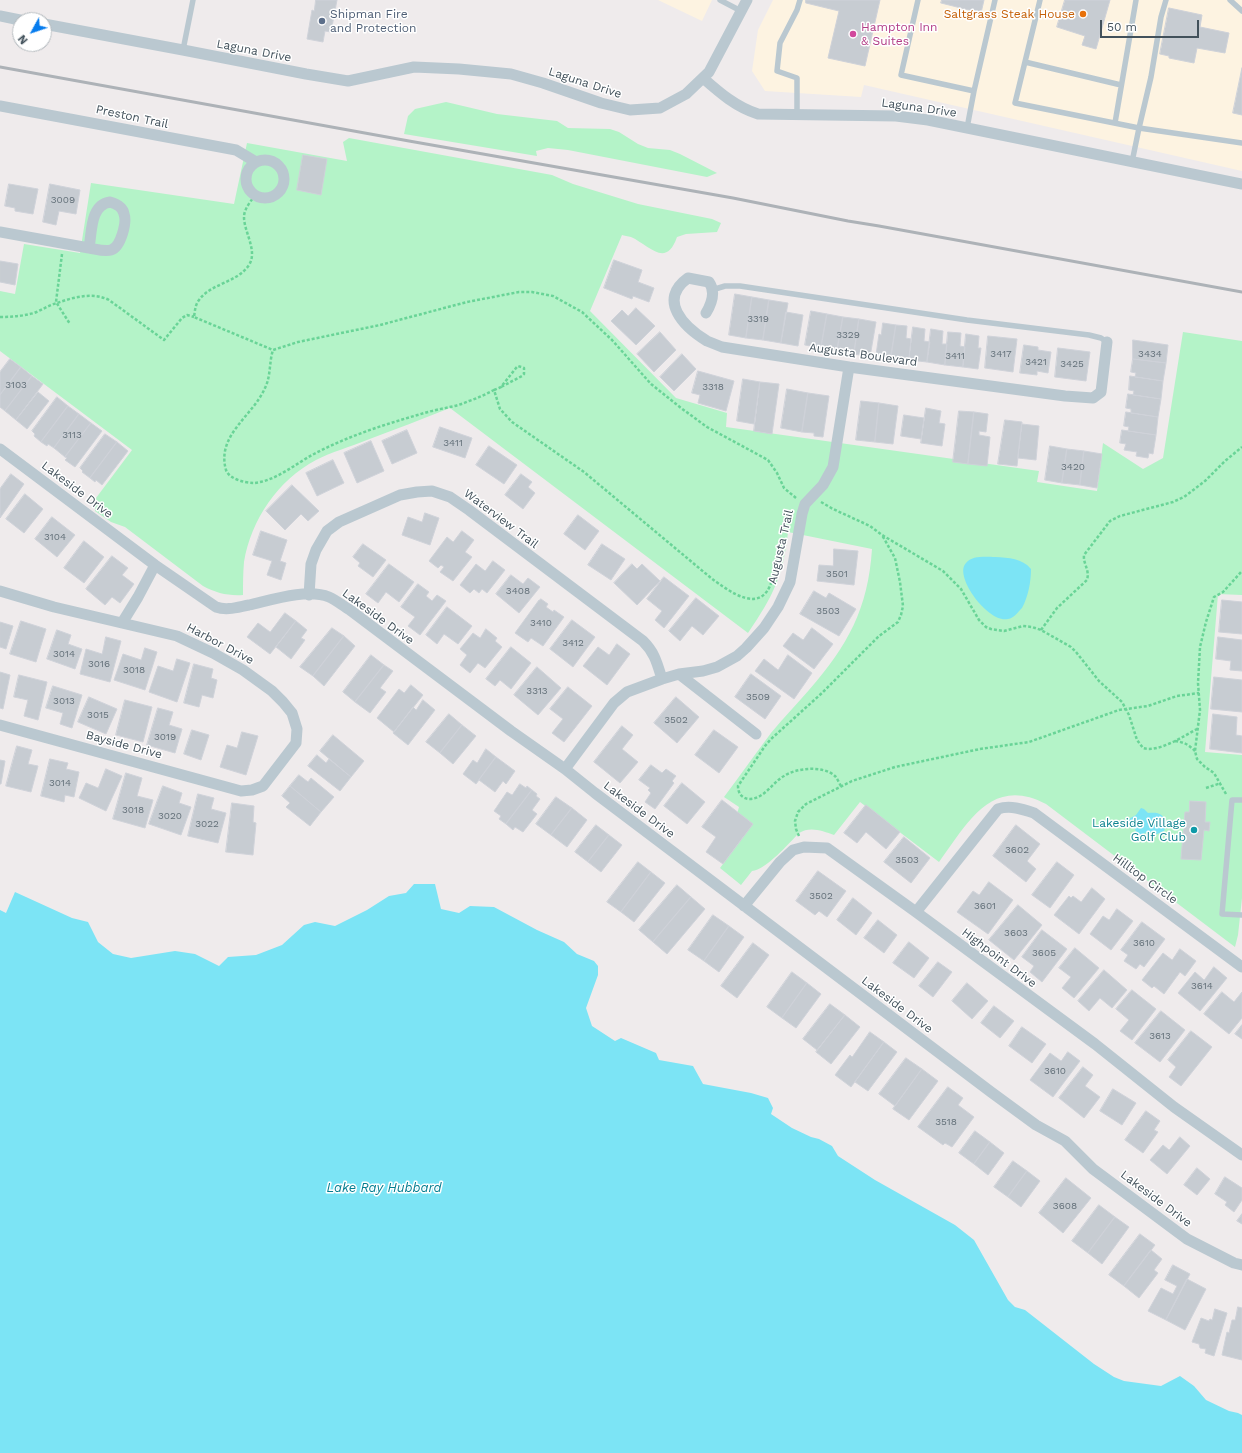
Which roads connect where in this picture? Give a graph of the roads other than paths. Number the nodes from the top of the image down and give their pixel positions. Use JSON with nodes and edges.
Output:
{"nodes":[{"id":1,"x":193,"y":0,"type":"edge"},
{"id":2,"x":720,"y":0,"type":"edge"},
{"id":3,"x":747,"y":0,"type":"edge"},
{"id":4,"x":800,"y":0,"type":"edge"},
{"id":5,"x":918,"y":0,"type":"edge"},
{"id":6,"x":995,"y":0,"type":"edge"},
{"id":7,"x":1040,"y":0,"type":"edge"},
{"id":8,"x":1136,"y":0,"type":"edge"},
{"id":9,"x":1166,"y":0,"type":"edge"},
{"id":10,"x":1230,"y":0,"type":"edge"},
{"id":11,"x":741,"y":11,"type":"junction"},
{"id":12,"x":1242,"y":11,"type":"edge"},
{"id":13,"x":0,"y":16,"type":"edge"},
{"id":14,"x":12,"y":18,"type":"edge"},
{"id":15,"x":52,"y":25,"type":"edge"},
{"id":16,"x":183,"y":50,"type":"junction"},
{"id":17,"x":1025,"y":62,"type":"junction"},
{"id":18,"x":703,"y":78,"type":"junction"},
{"id":19,"x":1121,"y":85,"type":"junction"},
{"id":20,"x":974,"y":91,"type":"junction"},
{"id":21,"x":0,"y":106,"type":"edge"},
{"id":22,"x":797,"y":114,"type":"junction"},
{"id":23,"x":1115,"y":123,"type":"junction"},
{"id":24,"x":967,"y":128,"type":"junction"},
{"id":25,"x":1139,"y":128,"type":"junction"},
{"id":26,"x":1242,"y":142,"type":"edge"},
{"id":27,"x":256,"y":162,"type":"junction"},
{"id":28,"x":1132,"y":162,"type":"junction"},
{"id":29,"x":1242,"y":184,"type":"edge"},
{"id":30,"x":0,"y":232,"type":"edge"},
{"id":31,"x":89,"y":248,"type":"dead end"},
{"id":32,"x":712,"y":290,"type":"junction"},
{"id":33,"x":706,"y":313,"type":"dead end"},
{"id":34,"x":1107,"y":342,"type":"joint"},
{"id":35,"x":849,"y":366,"type":"junction"},
{"id":36,"x":0,"y":449,"type":"edge"},
{"id":37,"x":155,"y":565,"type":"junction"},
{"id":38,"x":0,"y":591,"type":"edge"},
{"id":39,"x":309,"y":594,"type":"junction"},
{"id":40,"x":122,"y":623,"type":"junction"},
{"id":41,"x":679,"y":674,"type":"junction"},
{"id":42,"x":662,"y":679,"type":"junction"},
{"id":43,"x":0,"y":725,"type":"edge"},
{"id":44,"x":756,"y":734,"type":"dead end"},
{"id":45,"x":565,"y":769,"type":"junction"},
{"id":46,"x":241,"y":791,"type":"joint"},
{"id":47,"x":1242,"y":800,"type":"edge"},
{"id":48,"x":744,"y":906,"type":"junction"},
{"id":49,"x":916,"y":912,"type":"junction"},
{"id":50,"x":1242,"y":915,"type":"edge"},
{"id":51,"x":1242,"y":967,"type":"edge"},
{"id":52,"x":1242,"y":1155,"type":"edge"},
{"id":53,"x":1242,"y":1265,"type":"edge"}],
"edges":[{"from":1,"to":16,"type":"lane"},
{"from":2,"to":11,"type":"lane"},
{"from":3,"to":11,"type":"street"},
{"from":4,"to":22,"type":"lane"},
{"from":5,"to":20,"type":"lane"},
{"from":6,"to":20,"type":"lane"},
{"from":7,"to":17,"type":"lane"},
{"from":8,"to":19,"type":"lane"},
{"from":9,"to":25,"type":"lane"},
{"from":10,"to":12,"type":"lane"},
{"from":11,"to":18,"type":"street"},
{"from":13,"to":14,"type":"street"},
{"from":15,"to":16,"type":"street","name":"Laguna Drive"},
{"from":16,"to":18,"type":"street","name":"Laguna Drive"},
{"from":17,"to":19,"type":"lane"},
{"from":17,"to":23,"type":"lane"},
{"from":18,"to":22,"type":"street","name":"Laguna Drive"},
{"from":19,"to":23,"type":"lane"},
{"from":20,"to":24,"type":"lane"},
{"from":21,"to":27,"type":"street","name":"Preston Trail"},
{"from":22,"to":24,"type":"street","name":"Laguna Drive"},
{"from":23,"to":25,"type":"lane"},
{"from":24,"to":28,"type":"street","name":"Laguna Drive"},
{"from":25,"to":26,"type":"lane"},
{"from":25,"to":28,"type":"lane"},
{"from":27,"to":27,"type":"street","name":"Preston Trail"},
{"from":28,"to":29,"type":"street","name":"Laguna Drive"},
{"from":30,"to":31,"type":"street"},
{"from":32,"to":33,"type":"street"},
{"from":32,"to":34,"type":"lane"},
{"from":32,"to":35,"type":"street","name":"Augusta Boulevard"},
{"from":34,"to":35,"type":"street","name":"Augusta Boulevard"},
{"from":35,"to":41,"type":"street","name":"Augusta Trail"},
{"from":36,"to":37,"type":"street","name":"Lakeside Drive"},
{"from":37,"to":39,"type":"street","name":"Lakeside Drive"},
{"from":37,"to":40,"type":"street"},
{"from":38,"to":40,"type":"street","name":"Harbor Drive"},
{"from":39,"to":42,"type":"street","name":"Waterview Trail"},
{"from":39,"to":45,"type":"street","name":"Lakeside Drive"},
{"from":40,"to":46,"type":"street","name":"Harbor Drive"},
{"from":41,"to":42,"type":"street","name":"Augusta Trail"},
{"from":41,"to":44,"type":"street"},
{"from":42,"to":45,"type":"street","name":"Augusta Trail"},
{"from":43,"to":46,"type":"street","name":"Bayside Drive"},
{"from":45,"to":48,"type":"street","name":"Lakeside Drive"},
{"from":47,"to":50,"type":"lane"},
{"from":48,"to":49,"type":"street","name":"Highpoint Drive"},
{"from":48,"to":53,"type":"street","name":"Lakeside Drive"},
{"from":49,"to":51,"type":"street","name":"Hilltop Circle"},
{"from":49,"to":52,"type":"street","name":"Highpoint Drive"}]}
